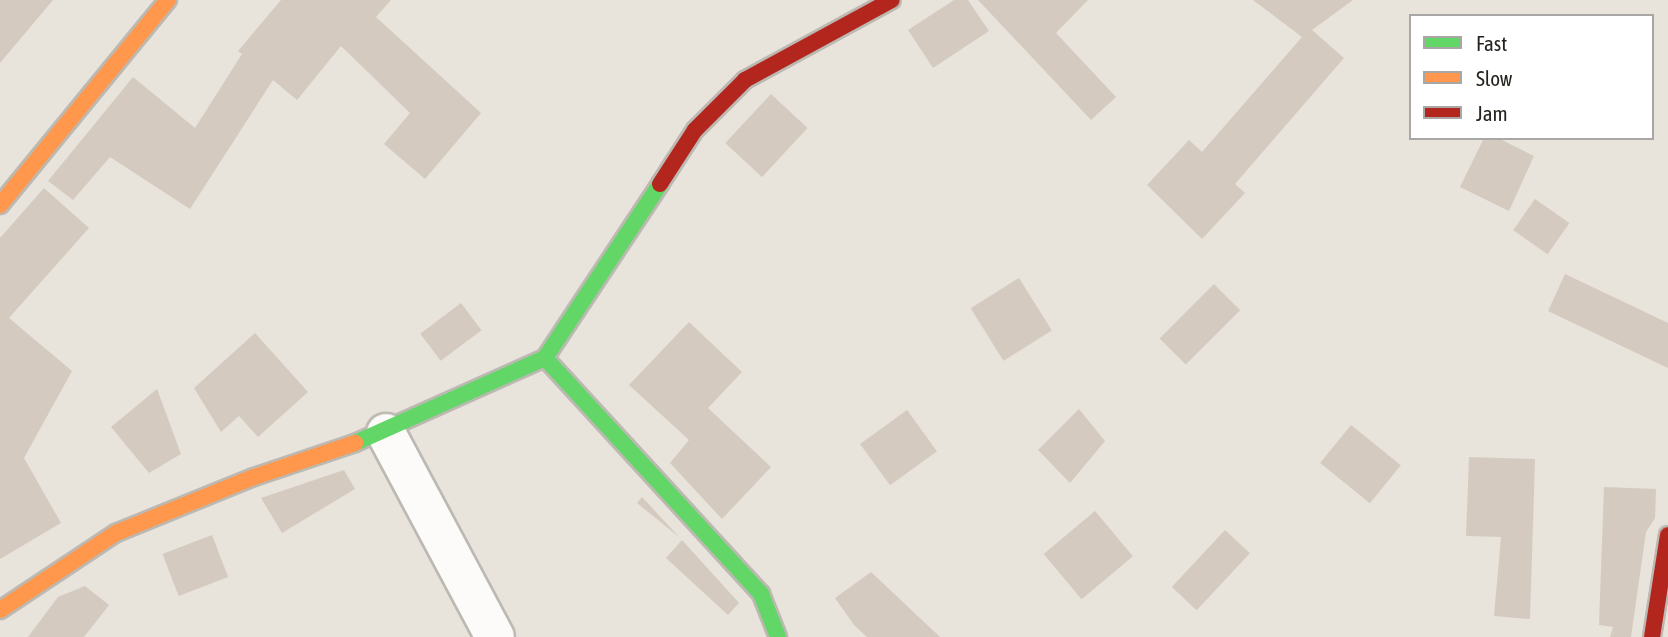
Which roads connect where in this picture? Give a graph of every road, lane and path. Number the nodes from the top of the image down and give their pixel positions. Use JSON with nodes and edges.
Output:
{"nodes":[{"id":1,"x":168,"y":0,"type":"edge"},
{"id":2,"x":892,"y":0,"type":"edge"},
{"id":3,"x":0,"y":205,"type":"edge"},
{"id":4,"x":545,"y":358,"type":"junction"},
{"id":5,"x":386,"y":433,"type":"junction"},
{"id":6,"x":1668,"y":535,"type":"edge"},
{"id":7,"x":0,"y":610,"type":"edge"},
{"id":8,"x":495,"y":637,"type":"edge"},
{"id":9,"x":778,"y":637,"type":"edge"},
{"id":10,"x":1653,"y":637,"type":"edge"}],
"edges":[{"from":1,"to":3,"type":"street"},
{"from":2,"to":4,"type":"street"},
{"from":4,"to":5,"type":"street"},
{"from":4,"to":9,"type":"street"},
{"from":5,"to":7,"type":"street"},
{"from":5,"to":8,"type":"street"},
{"from":6,"to":10,"type":"street"}]}
